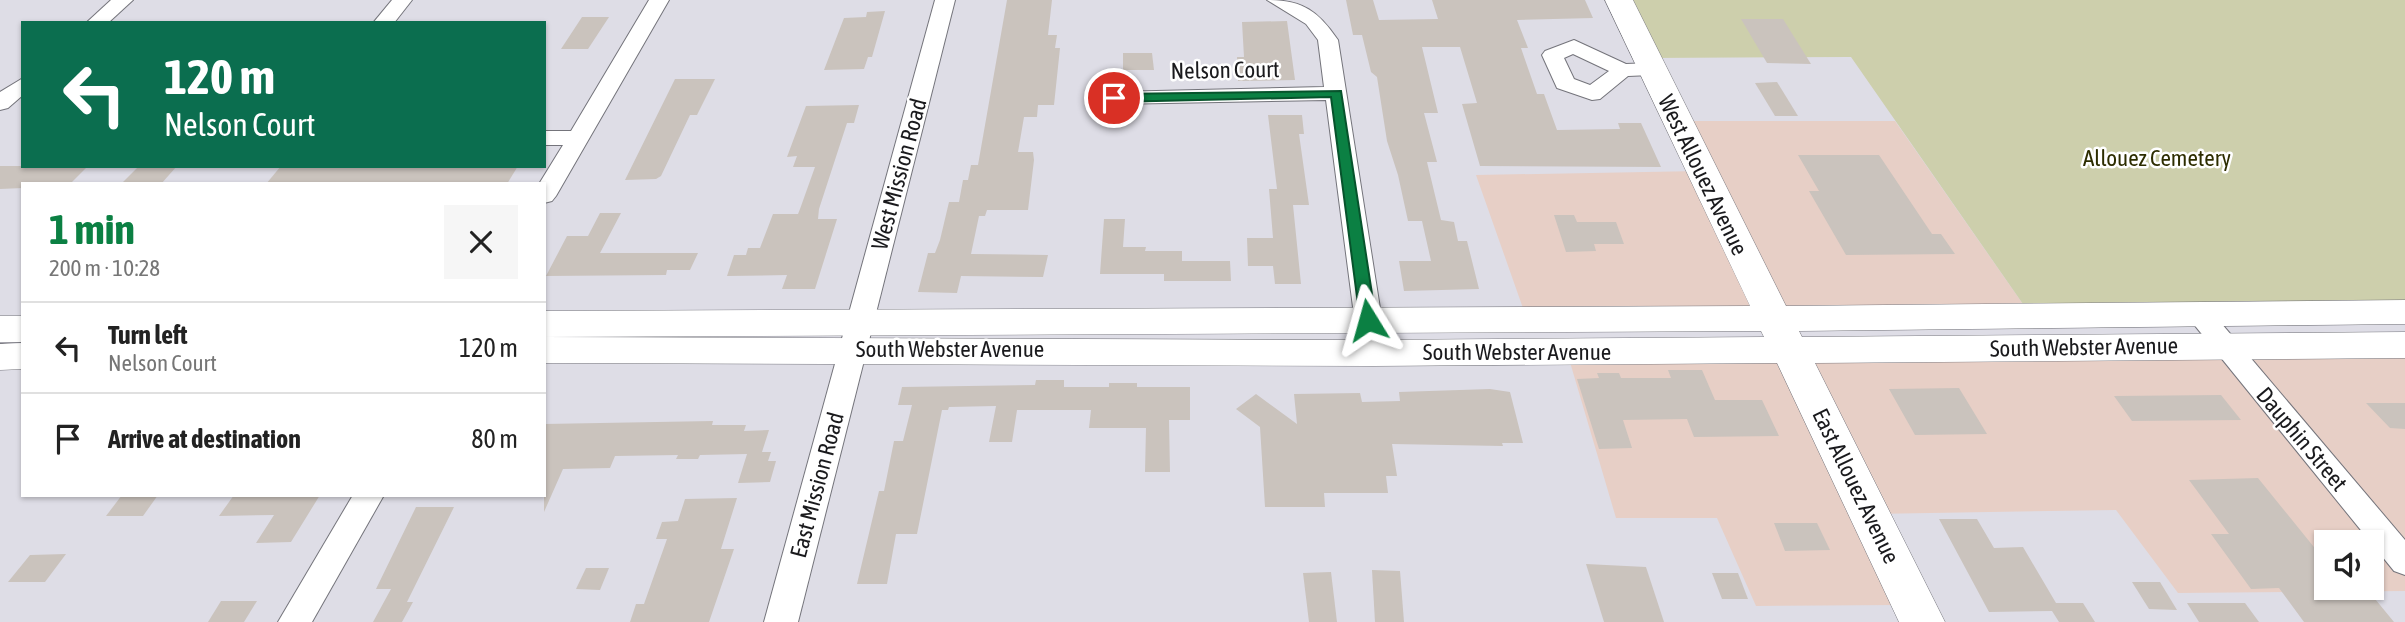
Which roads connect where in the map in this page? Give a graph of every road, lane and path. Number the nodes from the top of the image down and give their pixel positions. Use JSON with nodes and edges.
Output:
{"nodes":[{"id":1,"x":123,"y":0,"type":"edge"},
{"id":2,"x":402,"y":0,"type":"edge"},
{"id":3,"x":659,"y":0,"type":"edge"},
{"id":4,"x":945,"y":0,"type":"edge"},
{"id":5,"x":1278,"y":0,"type":"edge"},
{"id":6,"x":1619,"y":0,"type":"edge"},
{"id":7,"x":98,"y":21,"type":"edge"},
{"id":8,"x":385,"y":21,"type":"edge"},
{"id":9,"x":21,"y":86,"type":"edge"},
{"id":10,"x":1337,"y":93,"type":"junction"},
{"id":11,"x":1114,"y":98,"type":"dead end"},
{"id":12,"x":0,"y":103,"type":"edge"},
{"id":13,"x":546,"y":138,"type":"edge"},
{"id":14,"x":579,"y":138,"type":"junction"},
{"id":15,"x":546,"y":193,"type":"edge"},
{"id":16,"x":2405,"y":312,"type":"edge"},
{"id":17,"x":2201,"y":316,"type":"junction"},
{"id":18,"x":546,"y":324,"type":"edge"},
{"id":19,"x":0,"y":329,"type":"edge"},
{"id":20,"x":21,"y":329,"type":"edge"},
{"id":21,"x":1780,"y":334,"type":"junction"},
{"id":22,"x":856,"y":335,"type":"junction"},
{"id":23,"x":1371,"y":336,"type":"junction"},
{"id":24,"x":2224,"y":345,"type":"junction"},
{"id":25,"x":2405,"y":345,"type":"edge"},
{"id":26,"x":546,"y":350,"type":"edge"},
{"id":27,"x":21,"y":356,"type":"edge"},
{"id":28,"x":0,"y":357,"type":"edge"},
{"id":29,"x":368,"y":497,"type":"edge"},
{"id":30,"x":2405,"y":562,"type":"edge"},
{"id":31,"x":295,"y":622,"type":"edge"},
{"id":32,"x":781,"y":622,"type":"edge"},
{"id":33,"x":1922,"y":622,"type":"edge"}],
"edges":[{"from":1,"to":7,"type":"street"},
{"from":2,"to":8,"type":"street"},
{"from":3,"to":14,"type":"street"},
{"from":4,"to":22,"type":"street","name":"West Mission Road"},
{"from":5,"to":10,"type":"street"},
{"from":6,"to":21,"type":"main road","name":"West Allouez Avenue"},
{"from":9,"to":12,"type":"street"},
{"from":10,"to":11,"type":"street","name":"Nelson Court"},
{"from":10,"to":23,"type":"street"},
{"from":13,"to":14,"type":"street"},
{"from":14,"to":15,"type":"street"},
{"from":16,"to":17,"type":"main road","name":"South Webster Avenue"},
{"from":17,"to":21,"type":"main road","name":"South Webster Avenue"},
{"from":17,"to":24,"type":"street","name":"Dauphin Street"},
{"from":18,"to":22,"type":"main road","name":"South Webster Avenue"},
{"from":19,"to":20,"type":"main road"},
{"from":21,"to":23,"type":"main road","name":"South Webster Avenue"},
{"from":21,"to":24,"type":"main road","name":"South Webster Avenue"},
{"from":21,"to":33,"type":"main road","name":"East Allouez Avenue"},
{"from":22,"to":23,"type":"main road","name":"South Webster Avenue"},
{"from":22,"to":26,"type":"main road","name":"South Webster Avenue"},
{"from":22,"to":32,"type":"street","name":"East Mission Road"},
{"from":24,"to":25,"type":"main road","name":"South Webster Avenue"},
{"from":24,"to":30,"type":"street","name":"Dauphin Street"},
{"from":27,"to":28,"type":"main road"},
{"from":29,"to":31,"type":"street"}]}
